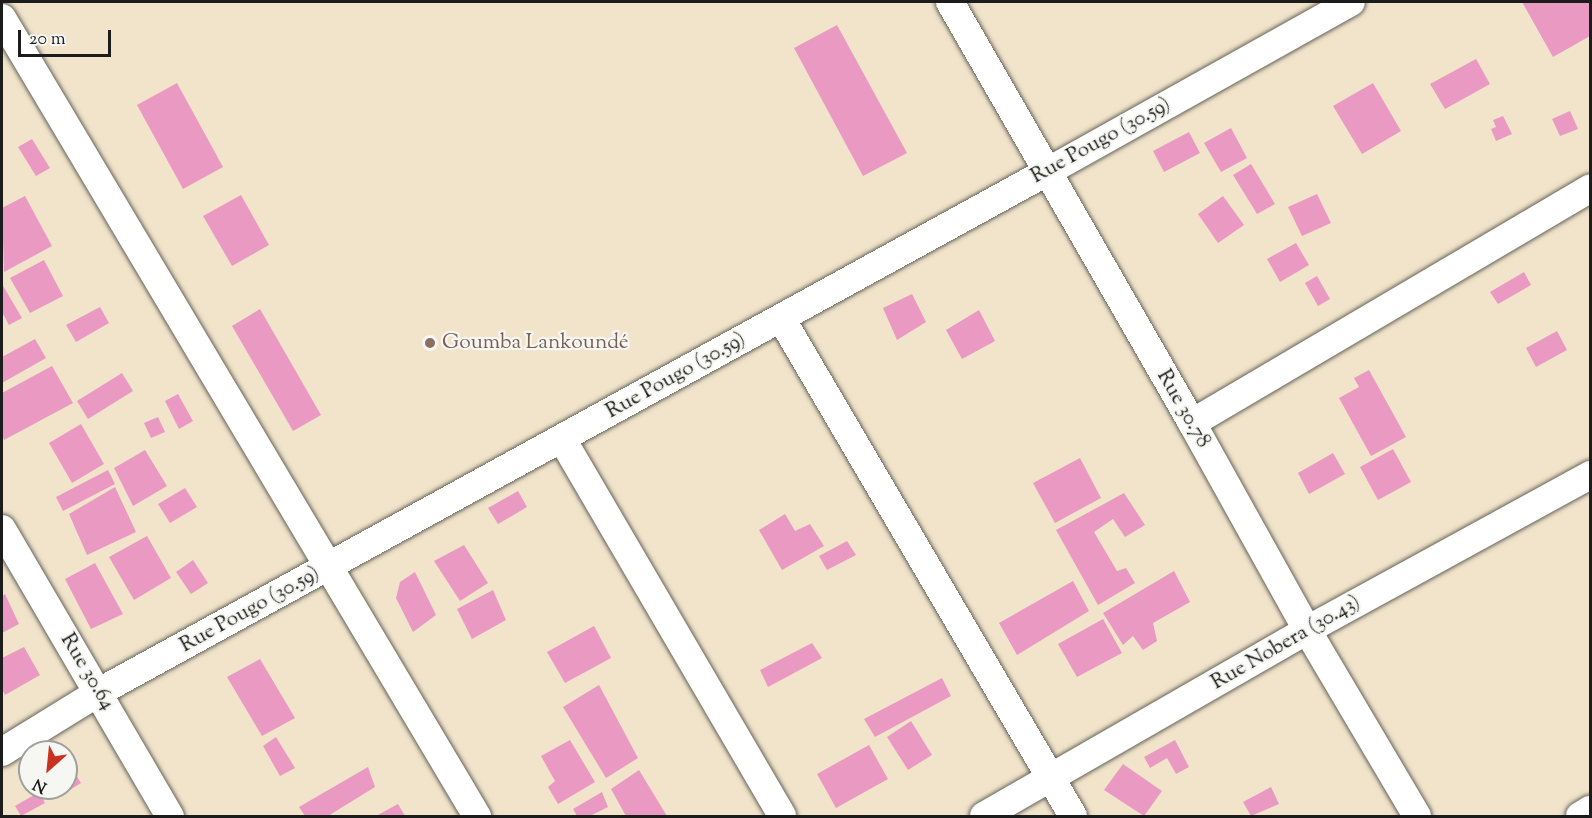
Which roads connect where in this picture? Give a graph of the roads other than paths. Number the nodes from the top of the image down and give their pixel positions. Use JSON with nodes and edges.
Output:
{"nodes":[{"id":1,"x":950,"y":2,"type":"edge"},
{"id":2,"x":1351,"y":2,"type":"edge"},
{"id":3,"x":1319,"y":9,"type":"edge"},
{"id":4,"x":2,"y":18,"type":"edge"},
{"id":5,"x":1047,"y":172,"type":"junction"},
{"id":6,"x":1590,"y":189,"type":"edge"},
{"id":7,"x":781,"y":318,"type":"junction"},
{"id":8,"x":1192,"y":423,"type":"junction"},
{"id":9,"x":562,"y":439,"type":"junction"},
{"id":10,"x":1589,"y":478,"type":"edge"},
{"id":11,"x":2,"y":529,"type":"edge"},
{"id":12,"x":330,"y":566,"type":"junction"},
{"id":13,"x":1307,"y":630,"type":"junction"},
{"id":14,"x":99,"y":692,"type":"junction"},
{"id":15,"x":2,"y":752,"type":"edge"},
{"id":16,"x":1050,"y":778,"type":"junction"},
{"id":17,"x":1590,"y":810,"type":"edge"},
{"id":18,"x":170,"y":816,"type":"edge"},
{"id":19,"x":477,"y":816,"type":"edge"},
{"id":20,"x":782,"y":816,"type":"edge"},
{"id":21,"x":984,"y":816,"type":"edge"},
{"id":22,"x":1072,"y":816,"type":"edge"},
{"id":23,"x":1417,"y":816,"type":"edge"},
{"id":24,"x":1580,"y":816,"type":"edge"}],
"edges":[{"from":1,"to":5,"type":"street","name":"Rue 30.78"},
{"from":2,"to":3,"type":"street","name":"Rue Pougo (30.59)"},
{"from":3,"to":5,"type":"street","name":"Rue Pougo (30.59)"},
{"from":4,"to":12,"type":"street"},
{"from":5,"to":7,"type":"street","name":"Rue Pougo (30.59)"},
{"from":5,"to":8,"type":"street","name":"Rue 30.78"},
{"from":6,"to":8,"type":"street"},
{"from":7,"to":9,"type":"street","name":"Rue Pougo (30.59)"},
{"from":7,"to":16,"type":"street"},
{"from":8,"to":13,"type":"street","name":"Rue 30.78"},
{"from":9,"to":12,"type":"street","name":"Rue Pougo (30.59)"},
{"from":9,"to":20,"type":"street"},
{"from":10,"to":13,"type":"street","name":"Rue Nobera (30.43)"},
{"from":11,"to":14,"type":"street","name":"Rue 30.64"},
{"from":12,"to":14,"type":"street","name":"Rue Pougo (30.59)"},
{"from":12,"to":19,"type":"street"},
{"from":13,"to":16,"type":"street","name":"Rue Nobera (30.43)"},
{"from":13,"to":23,"type":"street","name":"Rue 30.78"},
{"from":14,"to":15,"type":"street","name":"Rue Pougo (30.59)"},
{"from":14,"to":18,"type":"street","name":"Rue 30.64"},
{"from":16,"to":21,"type":"street","name":"Rue Nobera (30.43)"},
{"from":16,"to":22,"type":"street"},
{"from":17,"to":24,"type":"street"}]}
